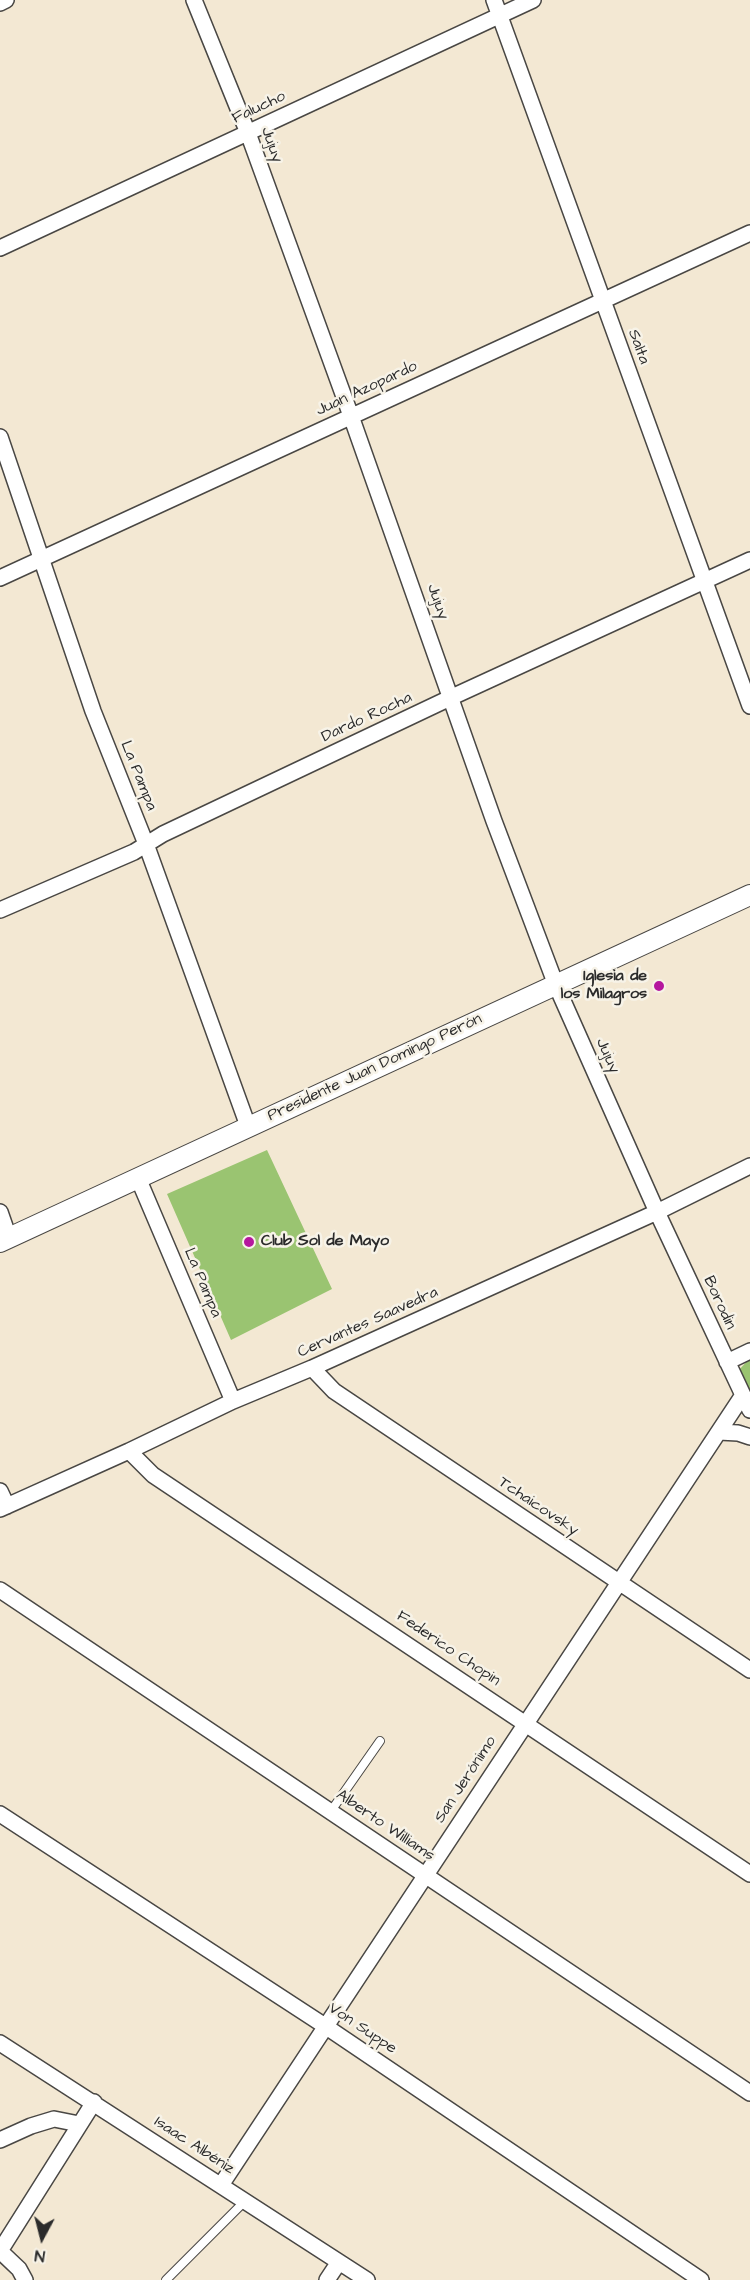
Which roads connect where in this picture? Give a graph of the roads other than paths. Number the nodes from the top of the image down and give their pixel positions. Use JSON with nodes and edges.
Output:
{"nodes":[{"id":1,"x":6,"y":0,"type":"edge"},
{"id":2,"x":194,"y":0,"type":"edge"},
{"id":3,"x":494,"y":0,"type":"edge"},
{"id":4,"x":533,"y":0,"type":"edge"},
{"id":5,"x":0,"y":3,"type":"edge"},
{"id":6,"x":499,"y":16,"type":"junction"},
{"id":7,"x":248,"y":133,"type":"junction"},
{"id":8,"x":750,"y":232,"type":"edge"},
{"id":9,"x":0,"y":248,"type":"edge"},
{"id":10,"x":602,"y":301,"type":"junction"},
{"id":11,"x":351,"y":416,"type":"junction"},
{"id":12,"x":0,"y":437,"type":"edge"},
{"id":13,"x":41,"y":559,"type":"junction"},
{"id":14,"x":750,"y":560,"type":"edge"},
{"id":15,"x":0,"y":578,"type":"edge"},
{"id":16,"x":705,"y":580,"type":"junction"},
{"id":17,"x":452,"y":697,"type":"junction"},
{"id":18,"x":750,"y":706,"type":"edge"},
{"id":19,"x":146,"y":844,"type":"junction"},
{"id":20,"x":750,"y":896,"type":"edge"},
{"id":21,"x":0,"y":910,"type":"edge"},
{"id":22,"x":556,"y":985,"type":"junction"},
{"id":23,"x":248,"y":1126,"type":"junction"},
{"id":24,"x":750,"y":1166,"type":"edge"},
{"id":25,"x":138,"y":1178,"type":"junction"},
{"id":26,"x":0,"y":1212,"type":"edge"},
{"id":27,"x":657,"y":1212,"type":"junction"},
{"id":28,"x":4,"y":1240,"type":"edge"},
{"id":29,"x":750,"y":1351,"type":"edge"},
{"id":30,"x":727,"y":1362,"type":"junction"},
{"id":31,"x":312,"y":1368,"type":"junction"},
{"id":32,"x":743,"y":1395,"type":"junction"},
{"id":33,"x":233,"y":1401,"type":"junction"},
{"id":34,"x":750,"y":1410,"type":"edge"},
{"id":35,"x":719,"y":1432,"type":"junction"},
{"id":36,"x":750,"y":1437,"type":"edge"},
{"id":37,"x":129,"y":1451,"type":"junction"},
{"id":38,"x":0,"y":1491,"type":"edge"},
{"id":39,"x":3,"y":1507,"type":"edge"},
{"id":40,"x":618,"y":1582,"type":"junction"},
{"id":41,"x":0,"y":1590,"type":"edge"},
{"id":42,"x":750,"y":1670,"type":"edge"},
{"id":43,"x":525,"y":1722,"type":"junction"},
{"id":44,"x":380,"y":1741,"type":"dead end"},
{"id":45,"x":331,"y":1812,"type":"junction"},
{"id":46,"x":0,"y":1814,"type":"edge"},
{"id":47,"x":750,"y":1874,"type":"edge"},
{"id":48,"x":426,"y":1875,"type":"junction"},
{"id":49,"x":325,"y":2026,"type":"junction"},
{"id":50,"x":0,"y":2043,"type":"edge"},
{"id":51,"x":750,"y":2093,"type":"edge"},
{"id":52,"x":94,"y":2102,"type":"junction"},
{"id":53,"x":79,"y":2124,"type":"junction"},
{"id":54,"x":0,"y":2140,"type":"edge"},
{"id":55,"x":221,"y":2185,"type":"junction"},
{"id":56,"x":245,"y":2201,"type":"junction"},
{"id":57,"x":0,"y":2251,"type":"edge"},
{"id":58,"x":339,"y":2262,"type":"junction"},
{"id":59,"x":25,"y":2280,"type":"edge"},
{"id":60,"x":166,"y":2280,"type":"edge"},
{"id":61,"x":327,"y":2280,"type":"edge"},
{"id":62,"x":368,"y":2280,"type":"edge"},
{"id":63,"x":700,"y":2280,"type":"edge"}],
"edges":[{"from":1,"to":5,"type":"street"},
{"from":2,"to":7,"type":"street","name":"Jujuy"},
{"from":3,"to":6,"type":"street","name":"Salta"},
{"from":4,"to":6,"type":"street","name":"Falucho"},
{"from":6,"to":7,"type":"street","name":"Falucho"},
{"from":6,"to":10,"type":"street","name":"Salta"},
{"from":7,"to":9,"type":"street","name":"Falucho"},
{"from":7,"to":11,"type":"street","name":"Jujuy"},
{"from":8,"to":10,"type":"street","name":"Juan Azopardo"},
{"from":10,"to":11,"type":"street","name":"Juan Azopardo"},
{"from":10,"to":16,"type":"street","name":"Salta"},
{"from":11,"to":13,"type":"street","name":"Juan Azopardo"},
{"from":11,"to":17,"type":"street","name":"Jujuy"},
{"from":12,"to":13,"type":"street","name":"La Pampa"},
{"from":13,"to":15,"type":"street","name":"Juan Azopardo"},
{"from":13,"to":19,"type":"street","name":"La Pampa"},
{"from":14,"to":16,"type":"street","name":"Dardo Rocha"},
{"from":16,"to":17,"type":"street","name":"Dardo Rocha"},
{"from":16,"to":18,"type":"street","name":"Salta"},
{"from":17,"to":19,"type":"street","name":"Dardo Rocha"},
{"from":17,"to":22,"type":"street","name":"Jujuy"},
{"from":19,"to":21,"type":"street","name":"Dardo Rocha"},
{"from":19,"to":23,"type":"street","name":"La Pampa"},
{"from":20,"to":22,"type":"street","name":"Presidente Juan Domingo Perón"},
{"from":22,"to":23,"type":"street","name":"Presidente Juan Domingo Perón"},
{"from":22,"to":27,"type":"street","name":"Jujuy"},
{"from":23,"to":25,"type":"street","name":"Presidente Juan Domingo Perón"},
{"from":24,"to":27,"type":"street","name":"Cervantes Saavedra"},
{"from":25,"to":28,"type":"street","name":"Presidente Juan Domingo Perón"},
{"from":25,"to":33,"type":"street","name":"La Pampa"},
{"from":26,"to":28,"type":"street"},
{"from":27,"to":30,"type":"street","name":"Borodin"},
{"from":27,"to":31,"type":"street","name":"Cervantes Saavedra"},
{"from":29,"to":30,"type":"street"},
{"from":30,"to":32,"type":"street","name":"Borodin"},
{"from":31,"to":33,"type":"street","name":"Cervantes Saavedra"},
{"from":31,"to":40,"type":"street","name":"Tchaicovsky"},
{"from":32,"to":34,"type":"street","name":"Borodin"},
{"from":32,"to":35,"type":"street","name":"San Jerónimo"},
{"from":33,"to":37,"type":"street","name":"Cervantes Saavedra"},
{"from":35,"to":36,"type":"street"},
{"from":35,"to":40,"type":"street","name":"San Jerónimo"},
{"from":37,"to":39,"type":"street","name":"Cervantes Saavedra"},
{"from":37,"to":43,"type":"street","name":"Federico Chopin"},
{"from":38,"to":39,"type":"street"},
{"from":40,"to":42,"type":"street","name":"Tchaicovsky"},
{"from":40,"to":43,"type":"street","name":"San Jerónimo"},
{"from":41,"to":45,"type":"street","name":"Alberto Williams"},
{"from":43,"to":47,"type":"street","name":"Federico Chopin"},
{"from":43,"to":48,"type":"street","name":"San Jerónimo"},
{"from":44,"to":45,"type":"lane"},
{"from":45,"to":48,"type":"street","name":"Alberto Williams"},
{"from":46,"to":49,"type":"street","name":"Von Suppe"},
{"from":48,"to":49,"type":"street","name":"San Jerónimo"},
{"from":48,"to":51,"type":"street","name":"Alberto Williams"},
{"from":49,"to":55,"type":"street","name":"San Jerónimo"},
{"from":49,"to":63,"type":"street","name":"Von Suppe"},
{"from":50,"to":52,"type":"street","name":"Isaac Albéniz"},
{"from":52,"to":53,"type":"street"},
{"from":52,"to":55,"type":"street","name":"Isaac Albéniz"},
{"from":53,"to":54,"type":"street"},
{"from":53,"to":57,"type":"street"},
{"from":55,"to":56,"type":"street","name":"Isaac Albéniz"},
{"from":56,"to":58,"type":"street","name":"Isaac Albéniz"},
{"from":56,"to":60,"type":"lane"},
{"from":57,"to":59,"type":"street"},
{"from":58,"to":61,"type":"street"},
{"from":58,"to":62,"type":"street","name":"Isaac Albéniz"}]}
